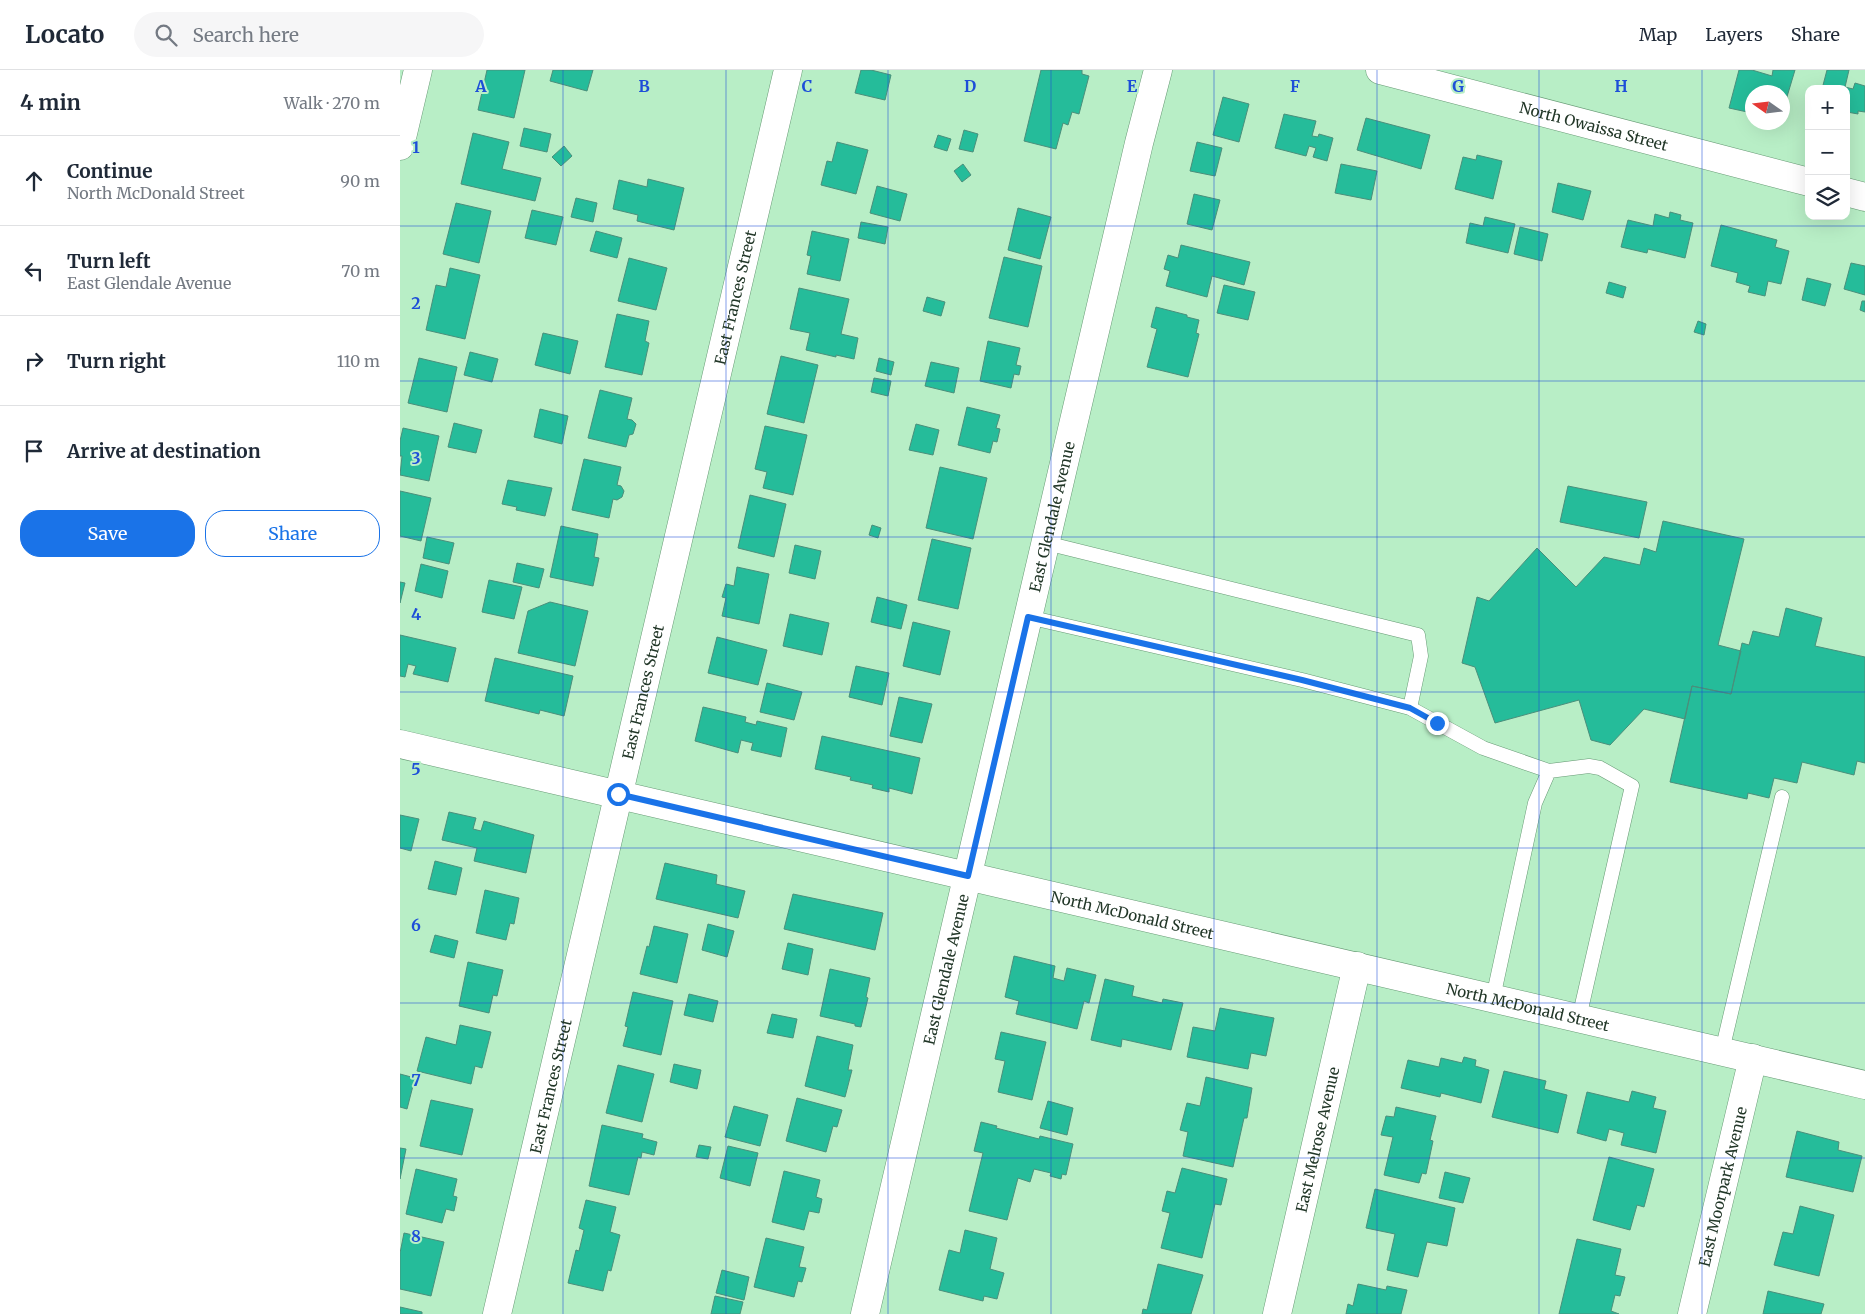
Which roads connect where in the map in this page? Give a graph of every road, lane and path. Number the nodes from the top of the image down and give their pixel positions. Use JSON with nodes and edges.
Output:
{"nodes":[{"id":1,"x":418,"y":70,"type":"edge"},
{"id":2,"x":788,"y":70,"type":"edge"},
{"id":3,"x":1158,"y":70,"type":"edge"},
{"id":4,"x":1380,"y":70,"type":"edge"},
{"id":5,"x":400,"y":146,"type":"edge"},
{"id":6,"x":1805,"y":181,"type":"edge"},
{"id":7,"x":1850,"y":193,"type":"edge"},
{"id":8,"x":1865,"y":197,"type":"edge"},
{"id":9,"x":1046,"y":543,"type":"junction"},
{"id":10,"x":1028,"y":617,"type":"junction"},
{"id":11,"x":1410,"y":708,"type":"junction"},
{"id":12,"x":400,"y":744,"type":"edge"},
{"id":13,"x":1549,"y":771,"type":"junction"},
{"id":14,"x":618,"y":794,"type":"junction"},
{"id":15,"x":1782,"y":796,"type":"dead end"},
{"id":16,"x":968,"y":876,"type":"junction"},
{"id":17,"x":1357,"y":966,"type":"junction"},
{"id":18,"x":1493,"y":998,"type":"junction"},
{"id":19,"x":1579,"y":1018,"type":"junction"},
{"id":20,"x":1722,"y":1051,"type":"junction"},
{"id":21,"x":1753,"y":1058,"type":"junction"},
{"id":22,"x":1865,"y":1085,"type":"edge"},
{"id":23,"x":497,"y":1314,"type":"edge"},
{"id":24,"x":865,"y":1314,"type":"edge"},
{"id":25,"x":1277,"y":1314,"type":"edge"},
{"id":26,"x":1692,"y":1314,"type":"edge"}],
"edges":[{"from":1,"to":5,"type":"street"},
{"from":2,"to":14,"type":"street","name":"East Frances Street"},
{"from":3,"to":9,"type":"street","name":"East Glendale Avenue"},
{"from":4,"to":6,"type":"street","name":"North Owaissa Street"},
{"from":7,"to":8,"type":"street"},
{"from":9,"to":10,"type":"street","name":"East Glendale Avenue"},
{"from":9,"to":11,"type":"lane"},
{"from":10,"to":11,"type":"lane"},
{"from":10,"to":16,"type":"street","name":"East Glendale Avenue"},
{"from":11,"to":13,"type":"lane"},
{"from":12,"to":14,"type":"street","name":"North McDonald Street"},
{"from":13,"to":18,"type":"lane"},
{"from":13,"to":19,"type":"lane"},
{"from":14,"to":16,"type":"street","name":"North McDonald Street"},
{"from":14,"to":23,"type":"street","name":"East Frances Street"},
{"from":15,"to":20,"type":"lane"},
{"from":16,"to":17,"type":"street","name":"North McDonald Street"},
{"from":16,"to":24,"type":"street","name":"East Glendale Avenue"},
{"from":17,"to":18,"type":"street","name":"North McDonald Street"},
{"from":17,"to":25,"type":"street","name":"East Melrose Avenue"},
{"from":18,"to":19,"type":"street","name":"North McDonald Street"},
{"from":19,"to":20,"type":"street","name":"North McDonald Street"},
{"from":20,"to":21,"type":"street","name":"North McDonald Street"},
{"from":21,"to":22,"type":"street","name":"North McDonald Street"},
{"from":21,"to":26,"type":"street","name":"East Moorpark Avenue"}]}
